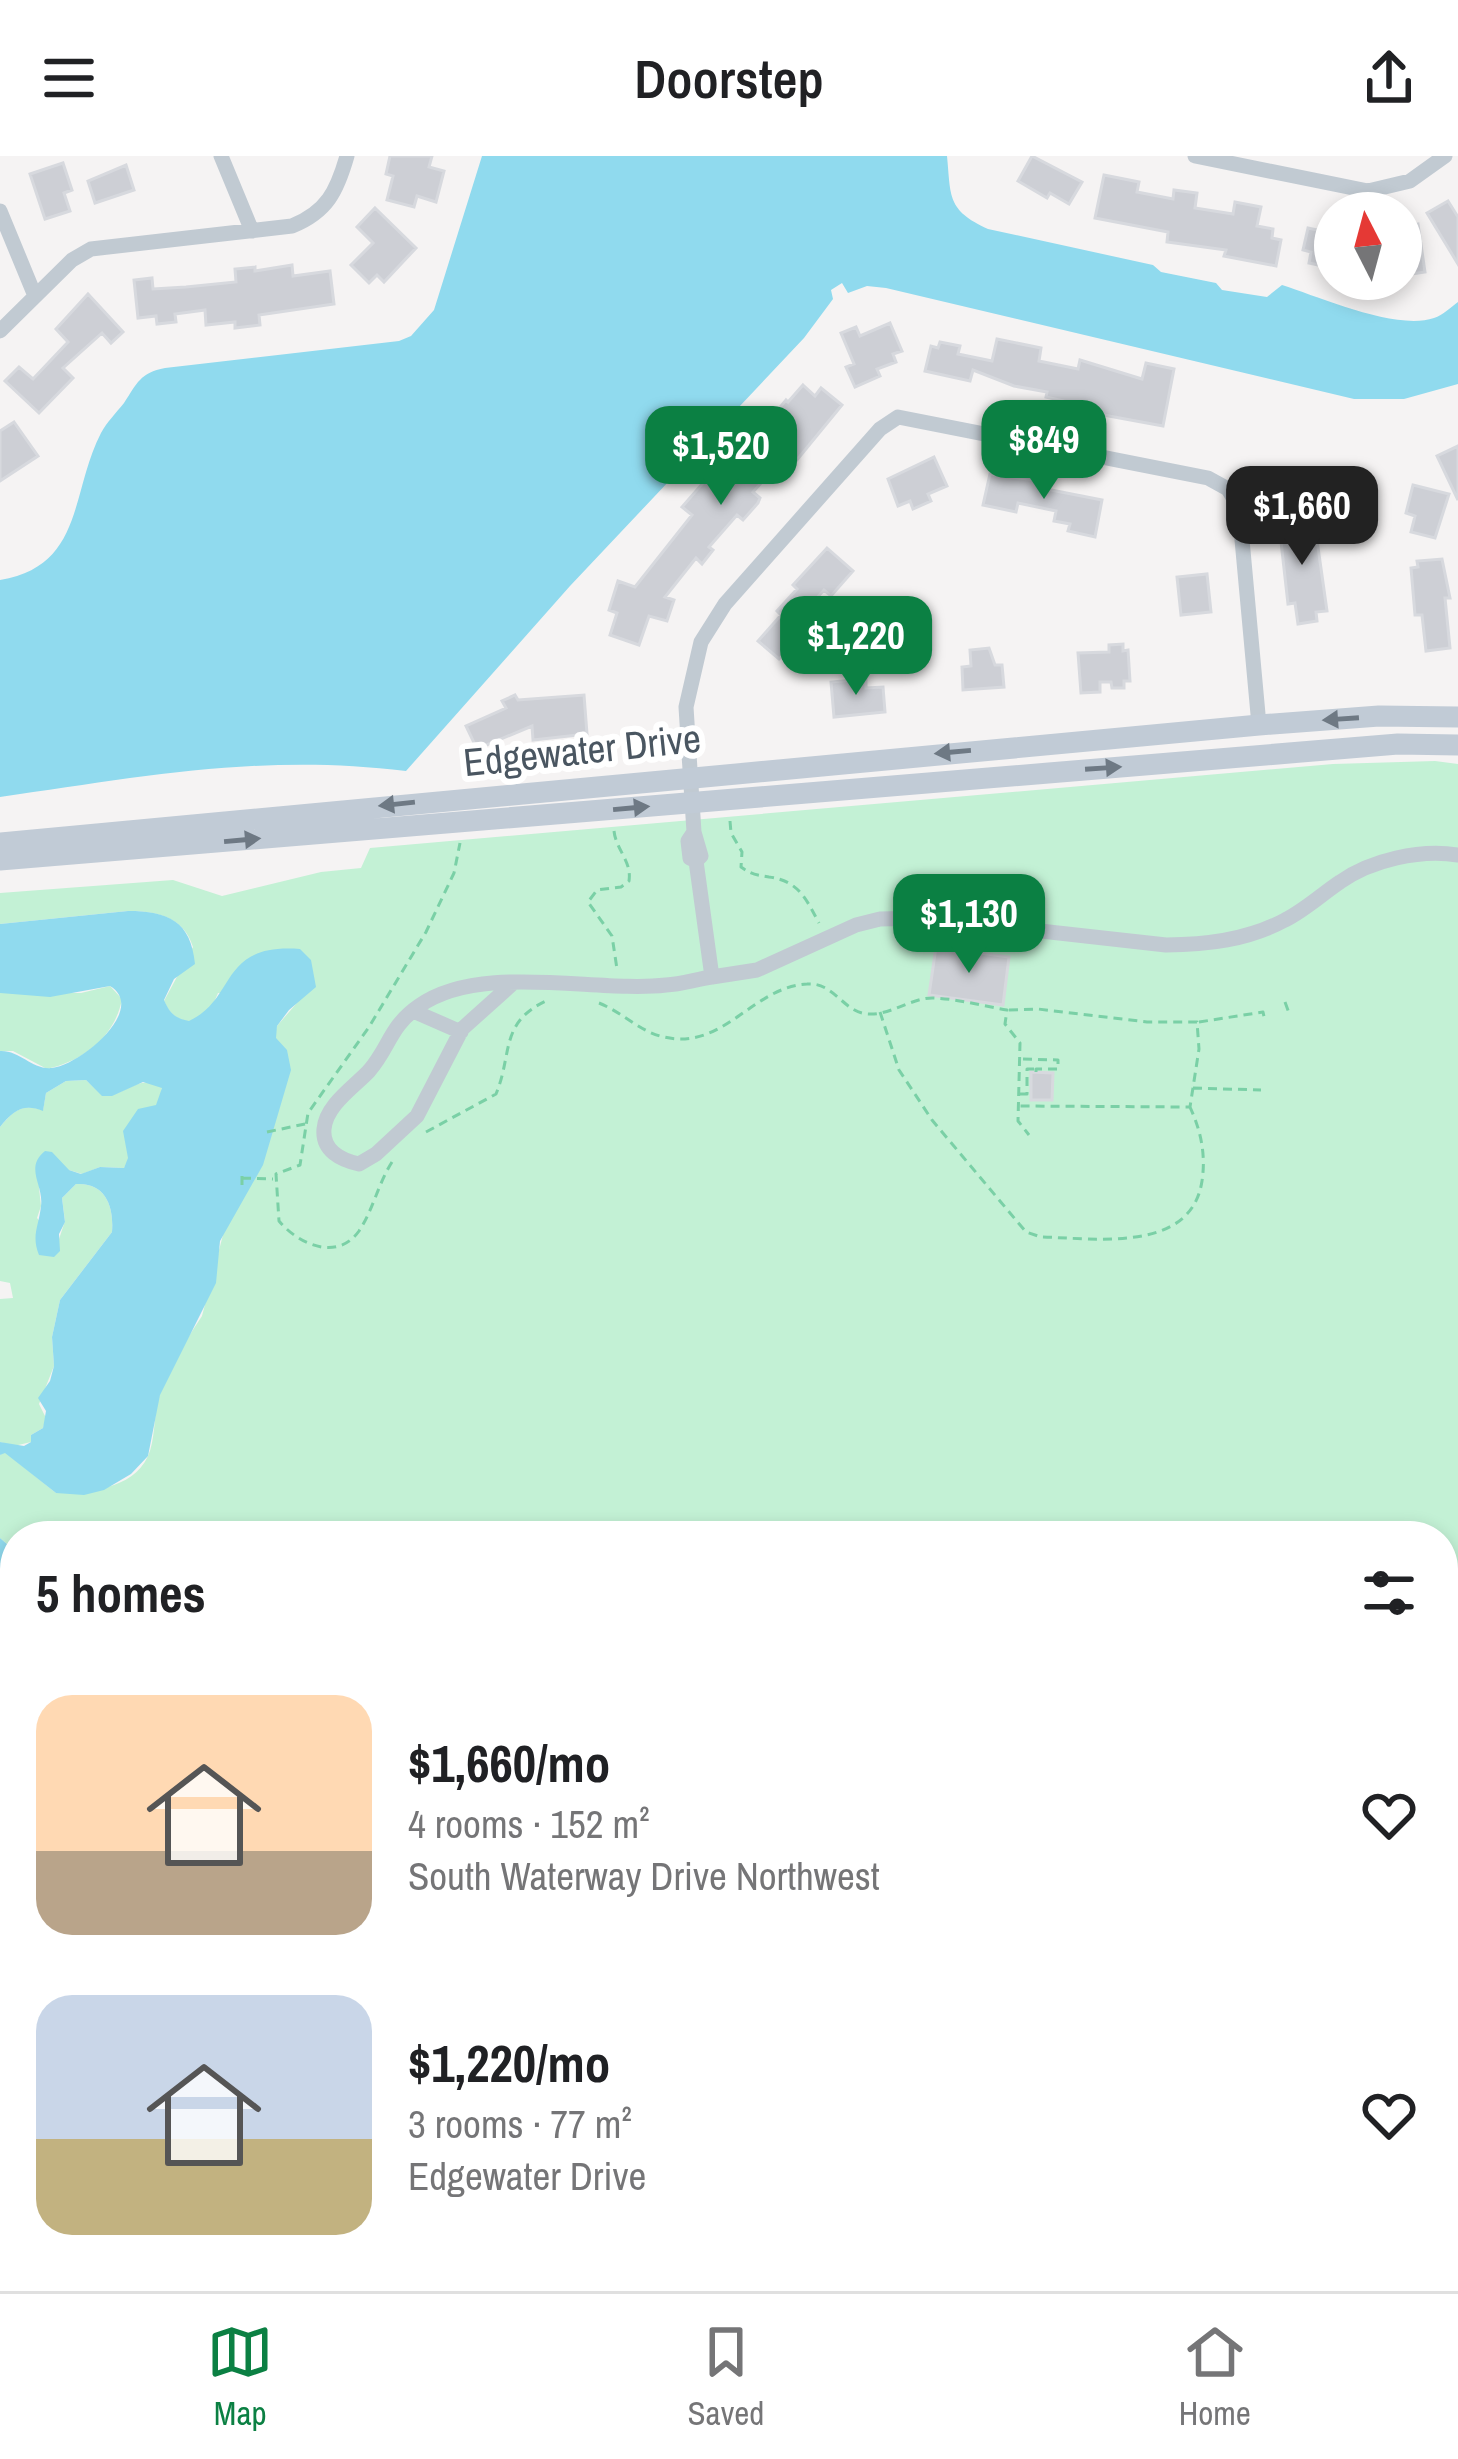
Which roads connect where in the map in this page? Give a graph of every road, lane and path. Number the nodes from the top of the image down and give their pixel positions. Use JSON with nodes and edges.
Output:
{"nodes":[{"id":1,"x":221,"y":156,"type":"edge"},
{"id":2,"x":347,"y":156,"type":"edge"},
{"id":3,"x":1195,"y":156,"type":"edge"},
{"id":4,"x":1445,"y":156,"type":"edge"},
{"id":5,"x":0,"y":211,"type":"edge"},
{"id":6,"x":252,"y":230,"type":"junction"},
{"id":7,"x":35,"y":296,"type":"junction"},
{"id":8,"x":0,"y":331,"type":"edge"},
{"id":9,"x":1458,"y":717,"type":"edge"},
{"id":10,"x":1259,"y":725,"type":"junction"},
{"id":11,"x":1458,"y":745,"type":"edge"},
{"id":12,"x":691,"y":776,"type":"junction"},
{"id":13,"x":693,"y":802,"type":"junction"},
{"id":14,"x":730,"y":821,"type":"dead end"},
{"id":15,"x":614,"y":831,"type":"dead end"},
{"id":16,"x":0,"y":843,"type":"edge"},
{"id":17,"x":460,"y":843,"type":"dead end"},
{"id":18,"x":1458,"y":855,"type":"edge"},
{"id":19,"x":0,"y":860,"type":"edge"},
{"id":20,"x":827,"y":940,"type":"junction"},
{"id":21,"x":712,"y":976,"type":"junction"},
{"id":22,"x":512,"y":984,"type":"junction"},
{"id":23,"x":617,"y":984,"type":"junction"},
{"id":24,"x":560,"y":1000,"type":"dead end"},
{"id":25,"x":592,"y":1000,"type":"dead end"},
{"id":26,"x":1285,"y":1002,"type":"dead end"},
{"id":27,"x":1007,"y":1010,"type":"junction"},
{"id":28,"x":413,"y":1011,"type":"junction"},
{"id":29,"x":880,"y":1012,"type":"junction"},
{"id":30,"x":1289,"y":1013,"type":"dead end"},
{"id":31,"x":1197,"y":1022,"type":"junction"},
{"id":32,"x":1265,"y":1022,"type":"dead end"},
{"id":33,"x":460,"y":1032,"type":"junction"},
{"id":34,"x":1021,"y":1059,"type":"junction"},
{"id":35,"x":1191,"y":1088,"type":"junction"},
{"id":36,"x":1261,"y":1090,"type":"dead end"},
{"id":37,"x":1019,"y":1094,"type":"junction"},
{"id":38,"x":1018,"y":1106,"type":"junction"},
{"id":39,"x":1190,"y":1107,"type":"junction"},
{"id":40,"x":307,"y":1124,"type":"junction"},
{"id":41,"x":267,"y":1132,"type":"dead end"},
{"id":42,"x":1029,"y":1135,"type":"dead end"},
{"id":43,"x":416,"y":1140,"type":"dead end"},
{"id":44,"x":393,"y":1162,"type":"dead end"},
{"id":45,"x":242,"y":1178,"type":"dead end"},
{"id":46,"x":275,"y":1179,"type":"junction"}],
"edges":[{"from":1,"to":6,"type":"street"},
{"from":2,"to":6,"type":"street"},
{"from":3,"to":4,"type":"street"},
{"from":5,"to":7,"type":"street"},
{"from":6,"to":7,"type":"street"},
{"from":7,"to":8,"type":"street"},
{"from":9,"to":10,"type":"street","name":"Edgewater Drive","one_way":true},
{"from":10,"to":12,"type":"street","name":"Edgewater Drive","one_way":true},
{"from":10,"to":12,"type":"street"},
{"from":13,"to":11,"type":"street","name":"Edgewater Drive","one_way":true},
{"from":12,"to":13,"type":"street"},
{"from":12,"to":16,"type":"street","name":"Edgewater Drive","one_way":true},
{"from":19,"to":13,"type":"street","name":"Edgewater Drive","one_way":true},
{"from":13,"to":21,"type":"street"},
{"from":14,"to":20,"type":"path"},
{"from":15,"to":23,"type":"path"},
{"from":17,"to":40,"type":"path"},
{"from":18,"to":20,"type":"street"},
{"from":20,"to":21,"type":"street"},
{"from":21,"to":23,"type":"street"},
{"from":22,"to":23,"type":"street"},
{"from":22,"to":28,"type":"street"},
{"from":22,"to":33,"type":"street"},
{"from":24,"to":43,"type":"path"},
{"from":25,"to":29,"type":"path"},
{"from":26,"to":30,"type":"path"},
{"from":27,"to":29,"type":"path"},
{"from":27,"to":31,"type":"path"},
{"from":27,"to":34,"type":"path"},
{"from":28,"to":33,"type":"street"},
{"from":28,"to":33,"type":"street"},
{"from":29,"to":39,"type":"path"},
{"from":31,"to":32,"type":"path"},
{"from":31,"to":35,"type":"path"},
{"from":34,"to":37,"type":"path"},
{"from":34,"to":37,"type":"path"},
{"from":35,"to":36,"type":"path"},
{"from":35,"to":39,"type":"path"},
{"from":37,"to":38,"type":"path"},
{"from":38,"to":39,"type":"path"},
{"from":38,"to":42,"type":"path"},
{"from":40,"to":41,"type":"path"},
{"from":40,"to":46,"type":"path"},
{"from":44,"to":46,"type":"path"},
{"from":45,"to":46,"type":"path"}]}
